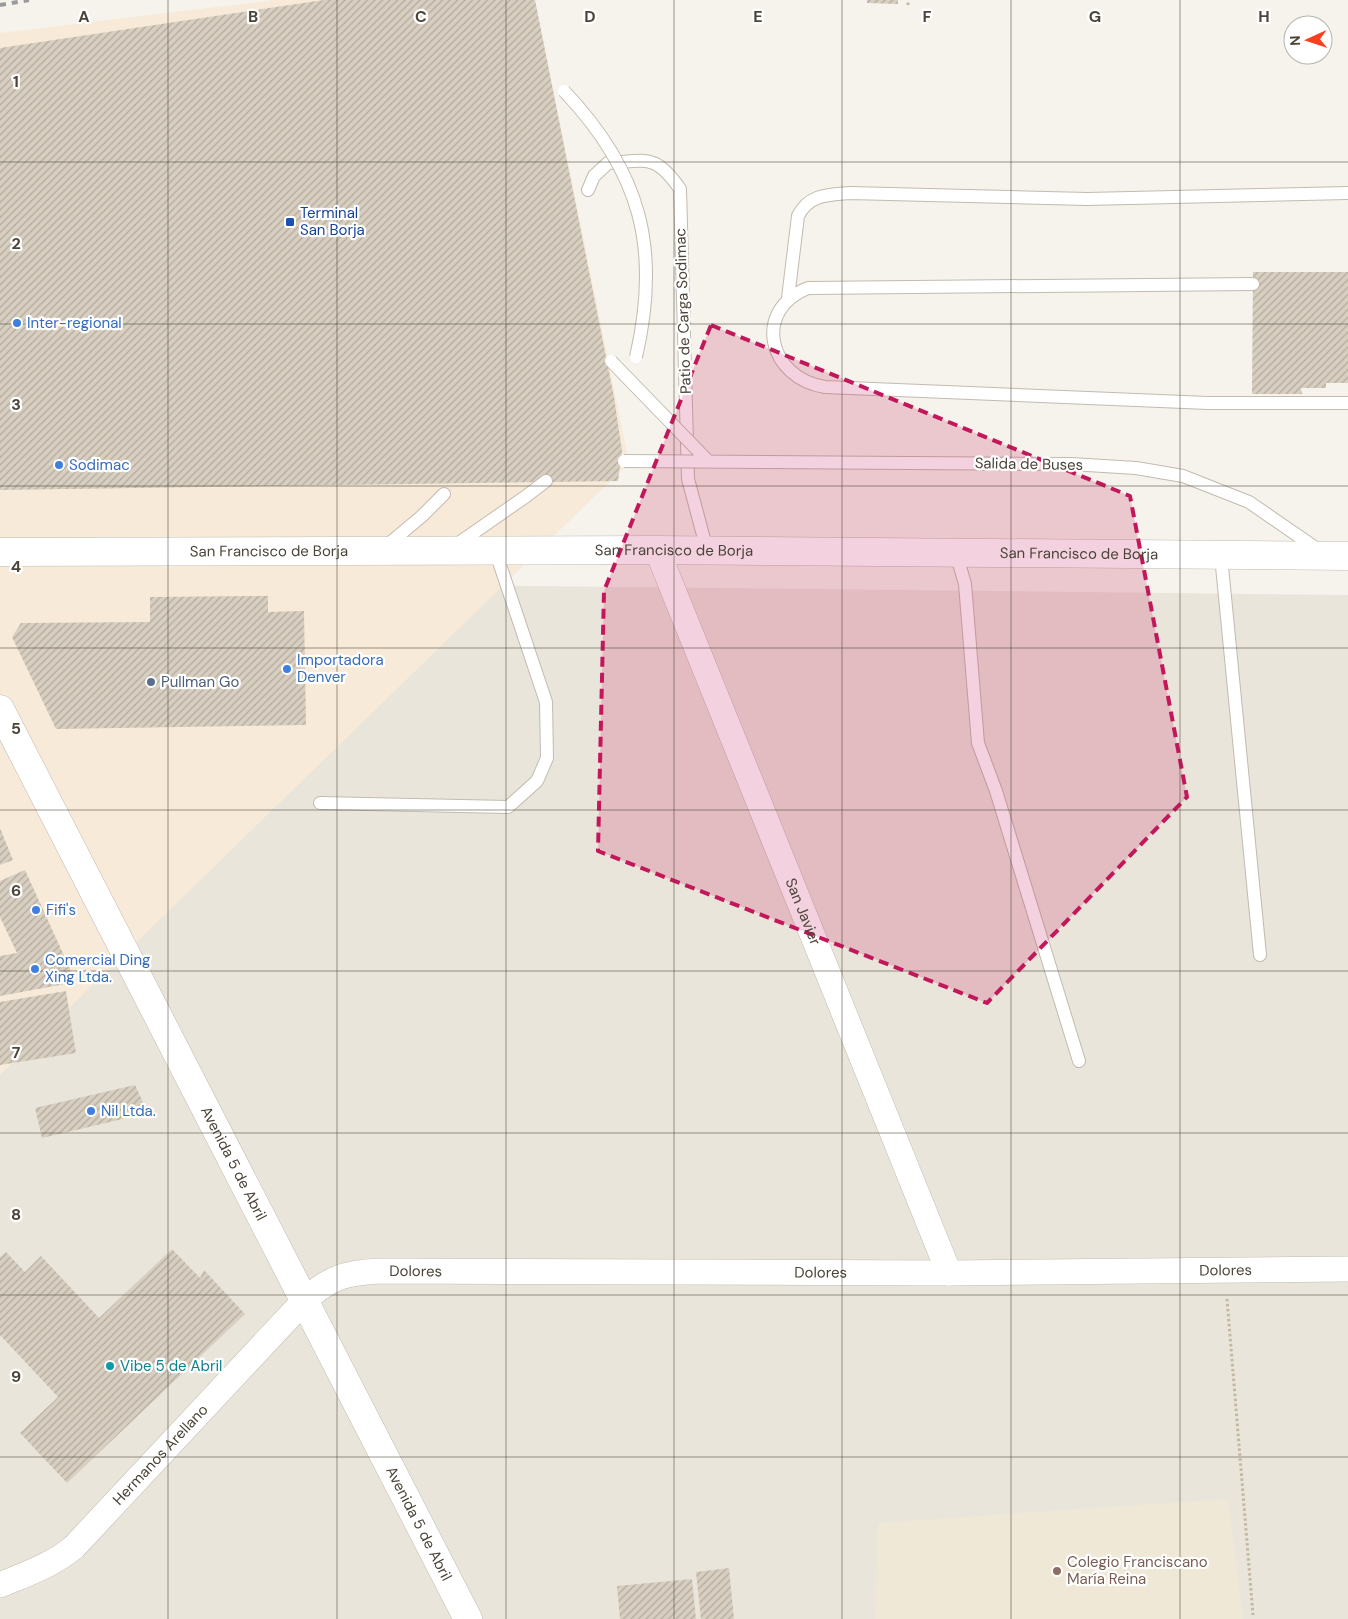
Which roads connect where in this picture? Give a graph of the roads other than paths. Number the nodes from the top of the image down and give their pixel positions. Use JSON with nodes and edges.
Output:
{"nodes":[{"id":1,"x":564,"y":91,"type":"dead end"},
{"id":2,"x":588,"y":190,"type":"dead end"},
{"id":3,"x":1348,"y":193,"type":"edge"},
{"id":4,"x":1253,"y":284,"type":"dead end"},
{"id":5,"x":788,"y":298,"type":"junction"},
{"id":6,"x":636,"y":357,"type":"dead end"},
{"id":7,"x":611,"y":361,"type":"dead end"},
{"id":8,"x":1348,"y":403,"type":"edge"},
{"id":9,"x":624,"y":461,"type":"dead end"},
{"id":10,"x":708,"y":461,"type":"junction"},
{"id":11,"x":546,"y":481,"type":"dead end"},
{"id":12,"x":444,"y":494,"type":"dead end"},
{"id":13,"x":449,"y":549,"type":"junction"},
{"id":14,"x":381,"y":550,"type":"junction"},
{"id":15,"x":495,"y":550,"type":"junction"},
{"id":16,"x":657,"y":550,"type":"junction"},
{"id":17,"x":706,"y":550,"type":"junction"},
{"id":18,"x":0,"y":552,"type":"edge"},
{"id":19,"x":956,"y":553,"type":"junction"},
{"id":20,"x":1221,"y":556,"type":"junction"},
{"id":21,"x":1338,"y":556,"type":"edge"},
{"id":22,"x":0,"y":708,"type":"edge"},
{"id":23,"x":320,"y":803,"type":"dead end"},
{"id":24,"x":1260,"y":955,"type":"dead end"},
{"id":25,"x":1079,"y":1061,"type":"dead end"},
{"id":26,"x":1348,"y":1269,"type":"edge"},
{"id":27,"x":949,"y":1273,"type":"junction"},
{"id":28,"x":303,"y":1302,"type":"junction"},
{"id":29,"x":0,"y":1585,"type":"edge"},
{"id":30,"x":468,"y":1619,"type":"edge"}],
"edges":[{"from":1,"to":6,"type":"lane","bridge":true},
{"from":2,"to":17,"type":"lane","name":"Patio de Carga Sodimac"},
{"from":3,"to":5,"type":"lane"},
{"from":4,"to":5,"type":"lane"},
{"from":5,"to":8,"type":"lane"},
{"from":7,"to":10,"type":"lane","bridge":true},
{"from":9,"to":10,"type":"lane","name":"Salida de Buses","bridge":true},
{"from":10,"to":21,"type":"lane","name":"Salida de Buses","bridge":true},
{"from":11,"to":13,"type":"lane"},
{"from":12,"to":14,"type":"lane"},
{"from":13,"to":14,"type":"street","name":"San Francisco de Borja"},
{"from":13,"to":15,"type":"street","name":"San Francisco de Borja"},
{"from":14,"to":18,"type":"street","name":"San Francisco de Borja"},
{"from":15,"to":16,"type":"street","name":"San Francisco de Borja"},
{"from":15,"to":23,"type":"lane"},
{"from":16,"to":17,"type":"street","name":"San Francisco de Borja"},
{"from":16,"to":27,"type":"street","name":"San Javier"},
{"from":17,"to":19,"type":"street","name":"San Francisco de Borja"},
{"from":19,"to":20,"type":"street","name":"San Francisco de Borja"},
{"from":19,"to":25,"type":"lane"},
{"from":20,"to":21,"type":"street","name":"San Francisco de Borja"},
{"from":20,"to":24,"type":"lane"},
{"from":22,"to":28,"type":"street","name":"Avenida 5 de Abril"},
{"from":26,"to":27,"type":"street","name":"Dolores"},
{"from":27,"to":28,"type":"street","name":"Dolores"},
{"from":28,"to":29,"type":"street","name":"Hermanos Arellano"},
{"from":28,"to":30,"type":"street","name":"Avenida 5 de Abril"}]}
